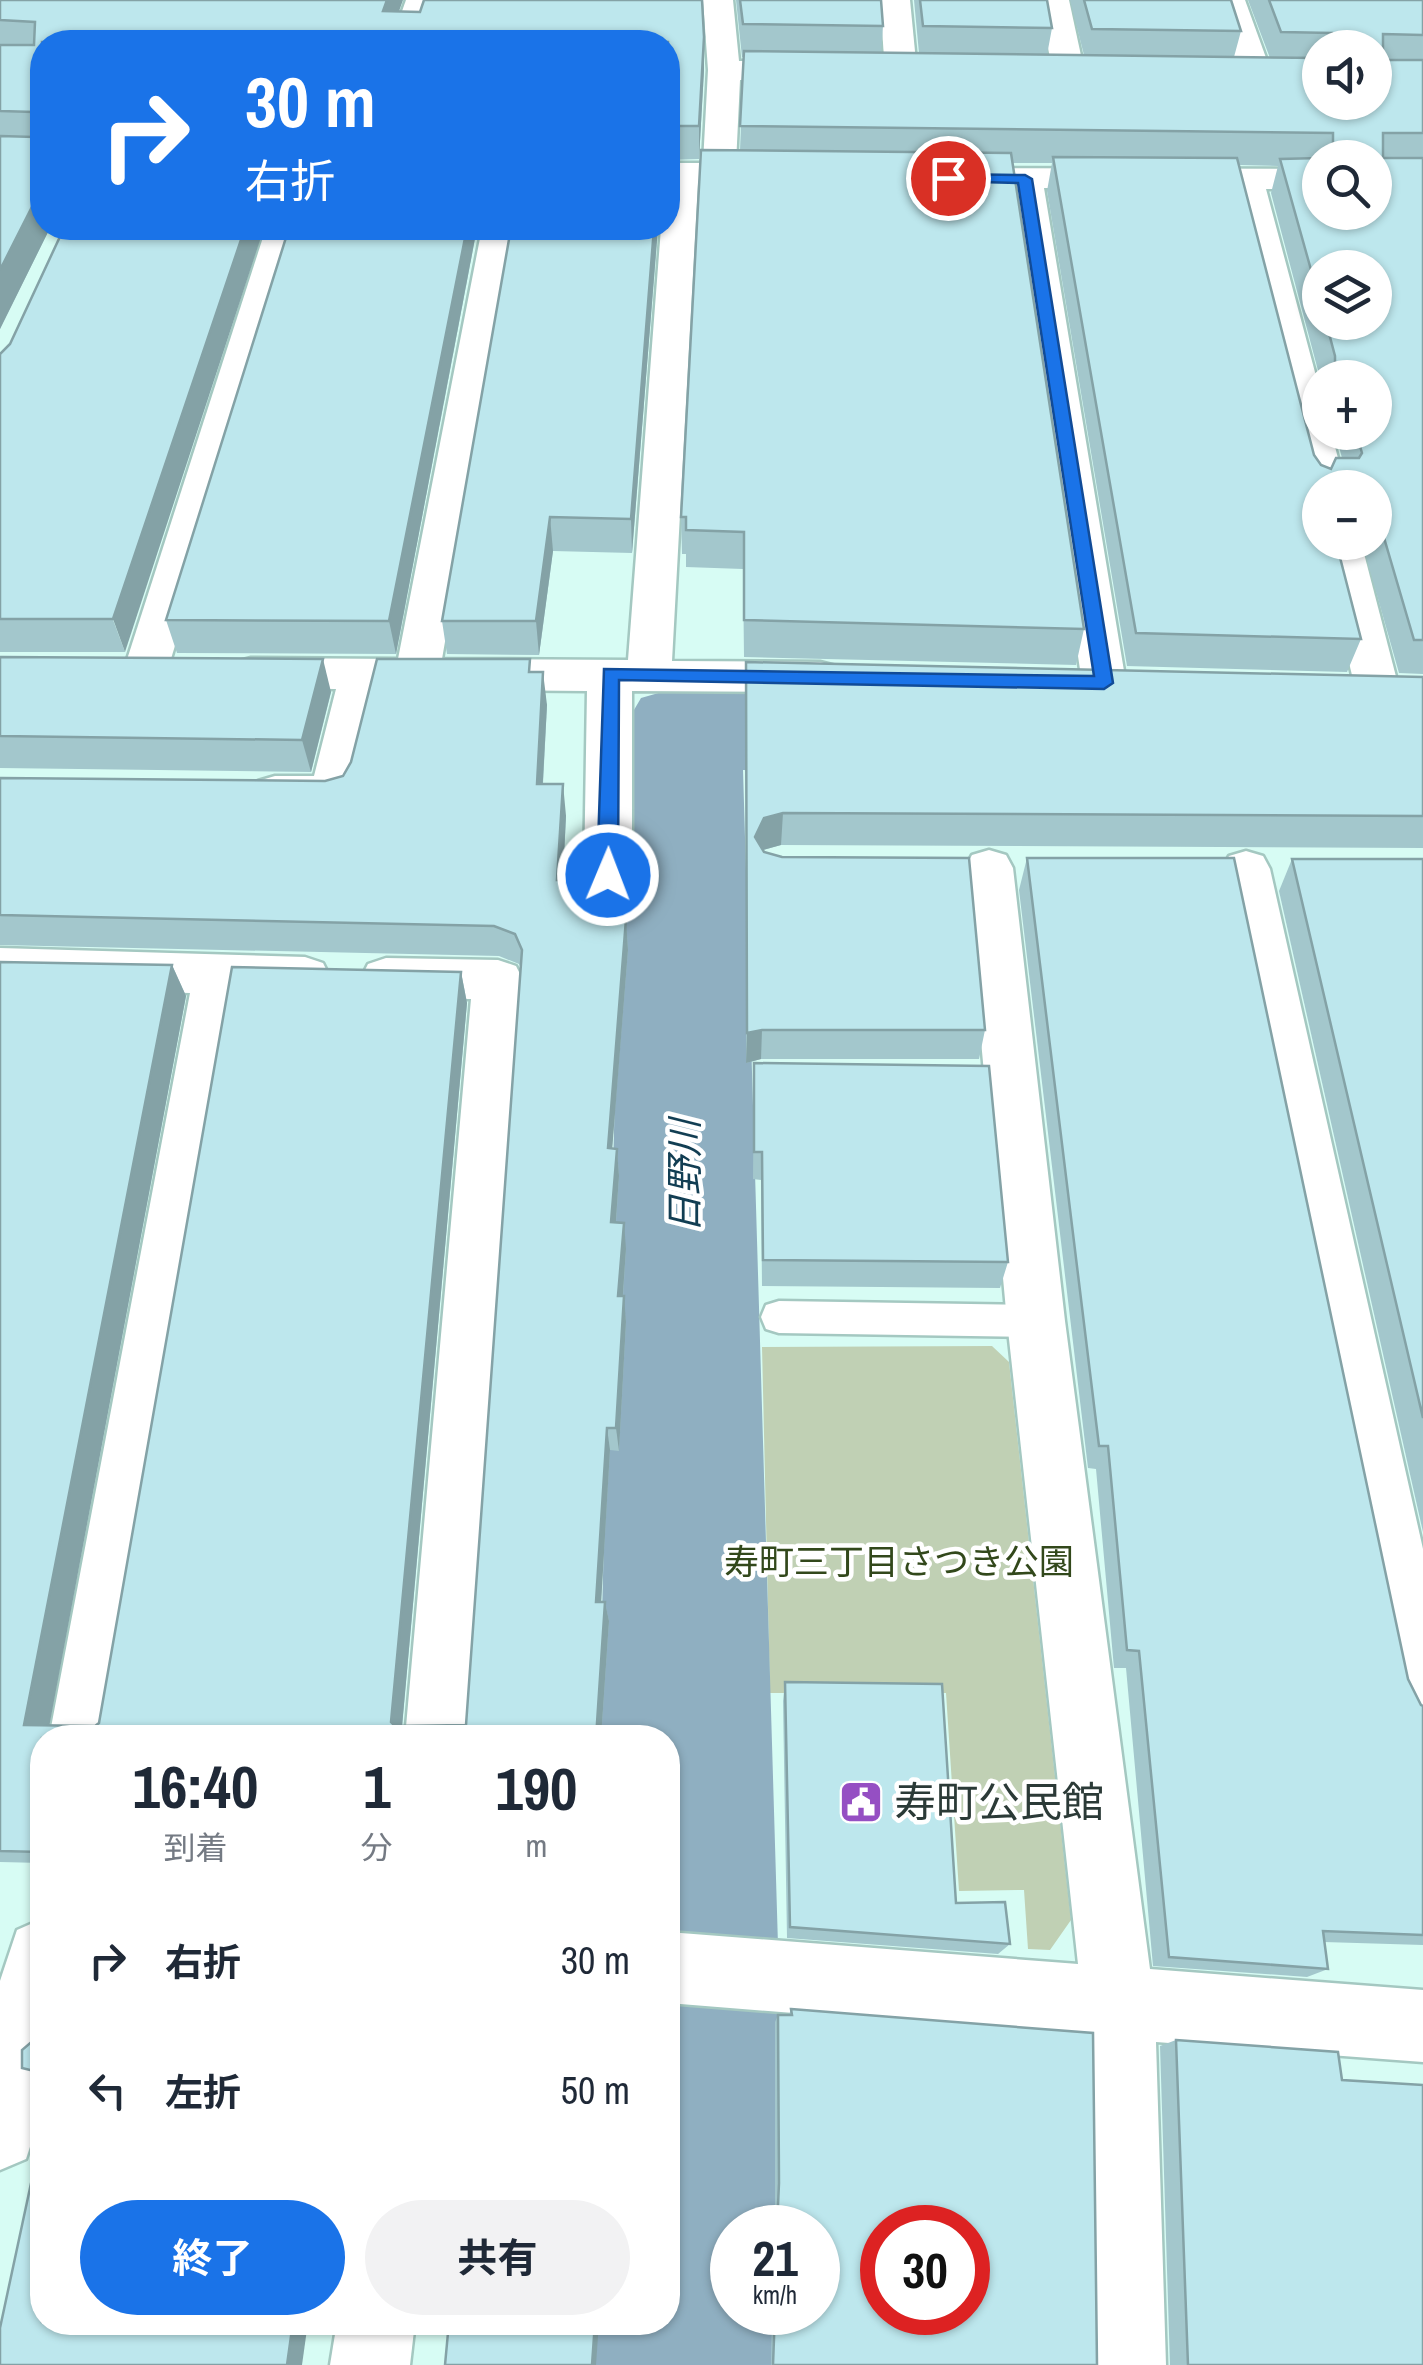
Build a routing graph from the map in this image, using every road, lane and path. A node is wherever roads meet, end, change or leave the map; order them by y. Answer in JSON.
{"nodes":[{"id":1,"x":422,"y":0,"type":"edge"},
{"id":2,"x":718,"y":0,"type":"edge"},
{"id":3,"x":896,"y":0,"type":"edge"},
{"id":4,"x":1054,"y":0,"type":"edge"},
{"id":5,"x":1230,"y":0,"type":"edge"},
{"id":6,"x":411,"y":30,"type":"edge"},
{"id":7,"x":724,"y":70,"type":"junction"},
{"id":8,"x":901,"y":72,"type":"junction"},
{"id":9,"x":938,"y":72,"type":"edge"},
{"id":10,"x":1032,"y":73,"type":"edge"},
{"id":11,"x":1069,"y":74,"type":"junction"},
{"id":12,"x":1106,"y":74,"type":"edge"},
{"id":13,"x":1219,"y":76,"type":"edge"},
{"id":14,"x":690,"y":174,"type":"edge"},
{"id":15,"x":795,"y":176,"type":"edge"},
{"id":16,"x":910,"y":177,"type":"edge"},
{"id":17,"x":1025,"y":179,"type":"junction"},
{"id":18,"x":1246,"y":179,"type":"junction"},
{"id":19,"x":1302,"y":179,"type":"edge"},
{"id":20,"x":281,"y":240,"type":"edge"},
{"id":21,"x":496,"y":240,"type":"edge"},
{"id":22,"x":1321,"y":470,"type":"edge"},
{"id":23,"x":1342,"y":560,"type":"edge"},
{"id":24,"x":418,"y":672,"type":"junction"},
{"id":25,"x":362,"y":673,"type":"junction"},
{"id":26,"x":630,"y":674,"type":"junction"},
{"id":27,"x":867,"y":678,"type":"edge"},
{"id":28,"x":1104,"y":683,"type":"edge"},
{"id":29,"x":1423,"y":693,"type":"edge"},
{"id":30,"x":236,"y":792,"type":"edge"},
{"id":31,"x":990,"y":868,"type":"dead end"},
{"id":32,"x":1246,"y":869,"type":"dead end"},
{"id":33,"x":608,"y":875,"type":"dead end"},
{"id":34,"x":0,"y":968,"type":"edge"},
{"id":35,"x":219,"y":975,"type":"junction"},
{"id":36,"x":779,"y":1317,"type":"dead end"},
{"id":37,"x":1036,"y":1321,"type":"junction"},
{"id":38,"x":1423,"y":1694,"type":"edge"},
{"id":39,"x":84,"y":1725,"type":"edge"},
{"id":40,"x":439,"y":1725,"type":"edge"},
{"id":41,"x":0,"y":1960,"type":"edge"},
{"id":42,"x":30,"y":1960,"type":"edge"},
{"id":43,"x":680,"y":1969,"type":"edge"},
{"id":44,"x":1119,"y":2005,"type":"junction"},
{"id":45,"x":30,"y":2009,"type":"edge"},
{"id":46,"x":1423,"y":2026,"type":"edge"},
{"id":47,"x":0,"y":2133,"type":"edge"},
{"id":48,"x":374,"y":2335,"type":"edge"},
{"id":49,"x":370,"y":2365,"type":"edge"},
{"id":50,"x":1126,"y":2365,"type":"edge"}],
"edges":[{"from":1,"to":6,"type":"street"},
{"from":2,"to":7,"type":"street"},
{"from":3,"to":8,"type":"street"},
{"from":4,"to":11,"type":"street"},
{"from":5,"to":13,"type":"street"},
{"from":7,"to":8,"type":"street"},
{"from":7,"to":14,"type":"street"},
{"from":8,"to":9,"type":"street"},
{"from":10,"to":11,"type":"street"},
{"from":11,"to":12,"type":"street"},
{"from":14,"to":15,"type":"street"},
{"from":14,"to":26,"type":"street"},
{"from":16,"to":17,"type":"street"},
{"from":17,"to":18,"type":"street"},
{"from":17,"to":28,"type":"street"},
{"from":18,"to":19,"type":"street"},
{"from":18,"to":22,"type":"street"},
{"from":20,"to":25,"type":"street"},
{"from":21,"to":24,"type":"street"},
{"from":23,"to":29,"type":"street"},
{"from":24,"to":25,"type":"street"},
{"from":24,"to":26,"type":"street"},
{"from":25,"to":30,"type":"street"},
{"from":26,"to":27,"type":"street"},
{"from":26,"to":33,"type":"street"},
{"from":31,"to":37,"type":"street"},
{"from":32,"to":38,"type":"street"},
{"from":34,"to":35,"type":"street"},
{"from":35,"to":39,"type":"street"},
{"from":35,"to":40,"type":"street"},
{"from":36,"to":37,"type":"lane"},
{"from":37,"to":44,"type":"street"},
{"from":41,"to":42,"type":"street"},
{"from":43,"to":44,"type":"street"},
{"from":44,"to":46,"type":"street"},
{"from":44,"to":50,"type":"street"},
{"from":45,"to":47,"type":"street"},
{"from":48,"to":49,"type":"street"}]}
